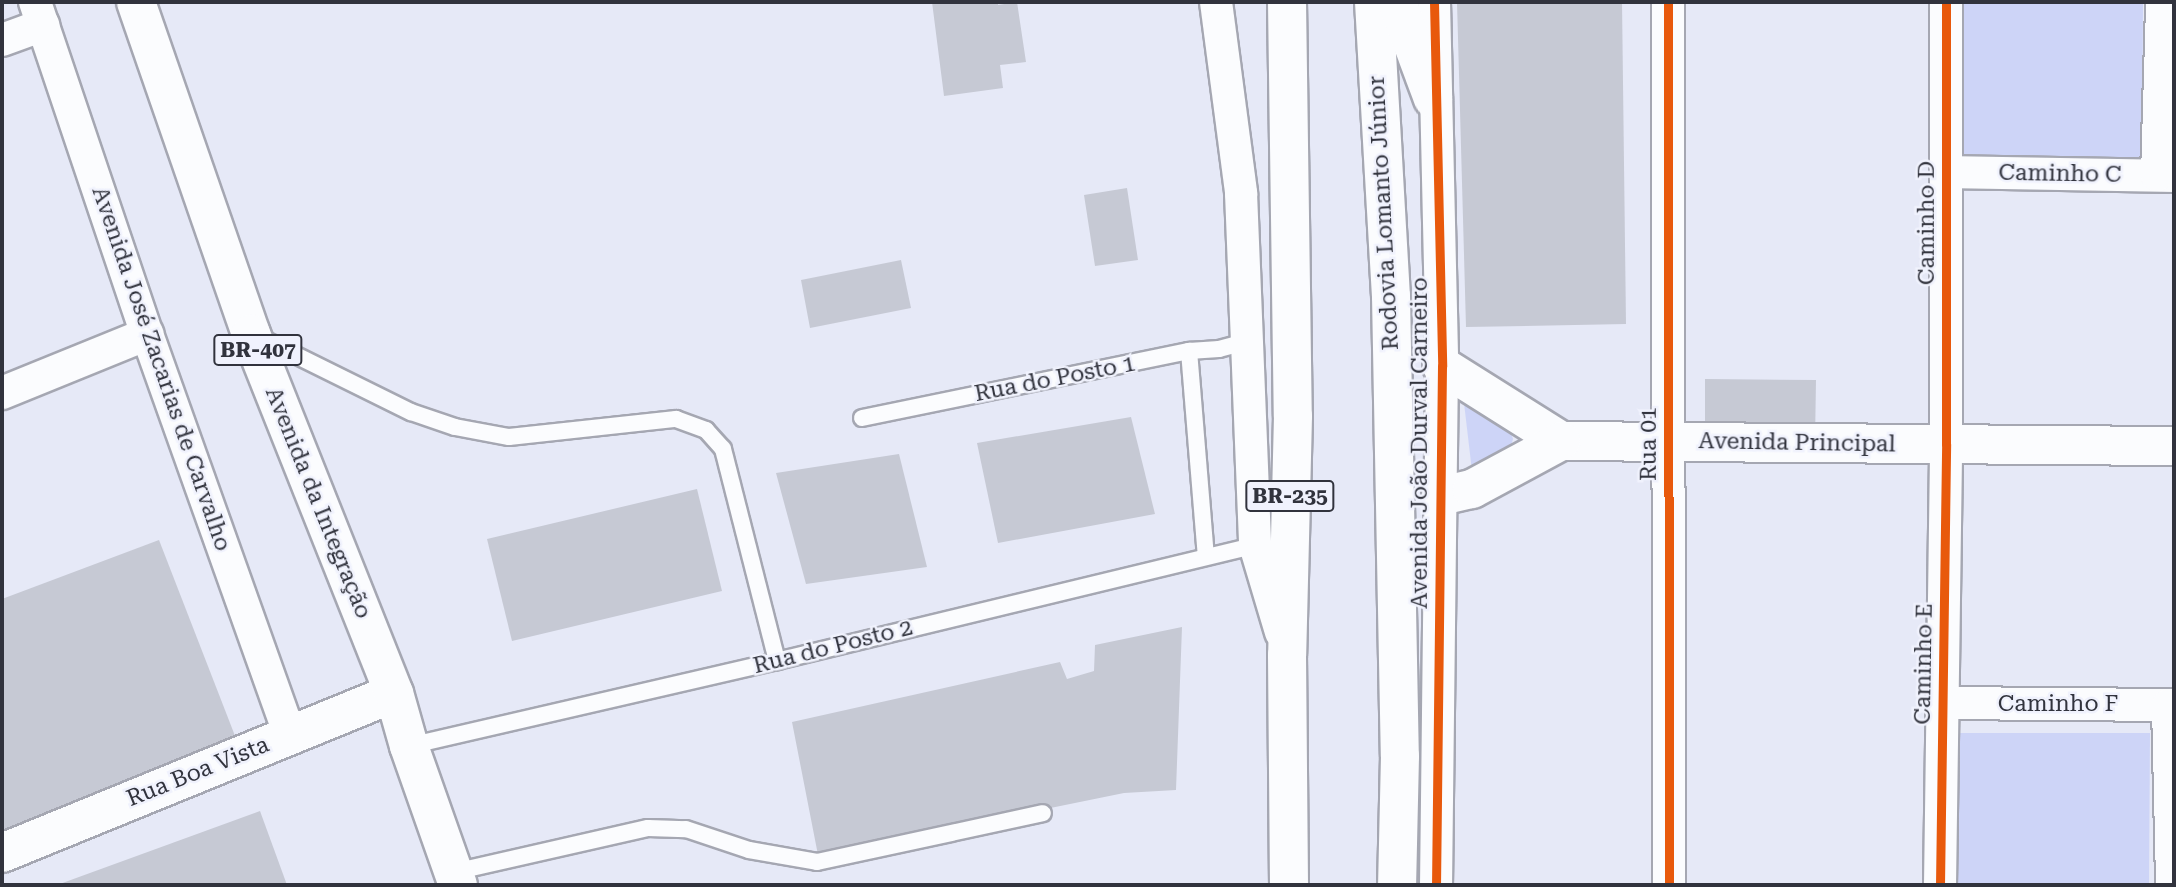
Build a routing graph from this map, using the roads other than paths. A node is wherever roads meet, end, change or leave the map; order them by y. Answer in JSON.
{"nodes":[{"id":1,"x":136,"y":2,"type":"edge"},
{"id":2,"x":1216,"y":2,"type":"edge"},
{"id":3,"x":1287,"y":2,"type":"edge"},
{"id":4,"x":1374,"y":2,"type":"edge"},
{"id":5,"x":1397,"y":2,"type":"edge"},
{"id":6,"x":1433,"y":2,"type":"edge"},
{"id":7,"x":1668,"y":2,"type":"edge"},
{"id":8,"x":1947,"y":2,"type":"edge"},
{"id":9,"x":2162,"y":2,"type":"edge"},
{"id":10,"x":39,"y":13,"type":"edge"},
{"id":11,"x":2,"y":40,"type":"edge"},
{"id":12,"x":1433,"y":99,"type":"junction"},
{"id":13,"x":1946,"y":172,"type":"junction"},
{"id":14,"x":2166,"y":175,"type":"edge"},
{"id":15,"x":147,"y":334,"type":"junction"},
{"id":16,"x":251,"y":334,"type":"junction"},
{"id":17,"x":1248,"y":341,"type":"junction"},
{"id":18,"x":1189,"y":351,"type":"junction"},
{"id":19,"x":1442,"y":366,"type":"junction"},
{"id":20,"x":2,"y":393,"type":"edge"},
{"id":21,"x":862,"y":418,"type":"dead end"},
{"id":22,"x":1561,"y":441,"type":"junction"},
{"id":23,"x":1669,"y":441,"type":"junction"},
{"id":24,"x":1946,"y":444,"type":"junction"},
{"id":25,"x":2174,"y":446,"type":"edge"},
{"id":26,"x":1441,"y":496,"type":"junction"},
{"id":27,"x":1255,"y":544,"type":"junction"},
{"id":28,"x":1206,"y":556,"type":"junction"},
{"id":29,"x":1287,"y":655,"type":"junction"},
{"id":30,"x":777,"y":661,"type":"junction"},
{"id":31,"x":394,"y":693,"type":"junction"},
{"id":32,"x":1943,"y":703,"type":"junction"},
{"id":33,"x":2171,"y":705,"type":"edge"},
{"id":34,"x":290,"y":735,"type":"junction"},
{"id":35,"x":409,"y":746,"type":"junction"},
{"id":36,"x":1043,"y":813,"type":"dead end"},
{"id":37,"x":2,"y":853,"type":"edge"},
{"id":38,"x":456,"y":879,"type":"edge"},
{"id":39,"x":1289,"y":885,"type":"edge"},
{"id":40,"x":1397,"y":885,"type":"edge"},
{"id":41,"x":1436,"y":885,"type":"edge"},
{"id":42,"x":1669,"y":885,"type":"edge"},
{"id":43,"x":1940,"y":885,"type":"edge"},
{"id":44,"x":2172,"y":885,"type":"edge"}],
"edges":[{"from":1,"to":16,"type":"main road","name":"Avenida da Integração","number":"BR-407"},
{"from":2,"to":17,"type":"street"},
{"from":3,"to":29,"type":"main road","number":"BR-235"},
{"from":4,"to":40,"type":"main road","name":"Rodovia Lomanto Júnior"},
{"from":5,"to":12,"type":"main road"},
{"from":6,"to":12,"type":"street","name":"Avenida João Durval Carneiro"},
{"from":7,"to":23,"type":"street","name":"Rua 01"},
{"from":8,"to":13,"type":"street","name":"Caminho D"},
{"from":9,"to":14,"type":"street"},
{"from":10,"to":11,"type":"street"},
{"from":10,"to":15,"type":"street","name":"Avenida José Zacarias de Carvalho"},
{"from":12,"to":19,"type":"street","name":"Avenida João Durval Carneiro"},
{"from":13,"to":14,"type":"street","name":"Caminho C"},
{"from":13,"to":24,"type":"street","name":"Caminho D"},
{"from":15,"to":20,"type":"street"},
{"from":15,"to":34,"type":"street","name":"Avenida José Zacarias de Carvalho"},
{"from":16,"to":30,"type":"lane"},
{"from":16,"to":31,"type":"main road","name":"Avenida da Integração","number":"BR-407"},
{"from":17,"to":18,"type":"lane","name":"Rua do Posto 1"},
{"from":17,"to":27,"type":"street"},
{"from":18,"to":21,"type":"lane","name":"Rua do Posto 1"},
{"from":18,"to":28,"type":"lane"},
{"from":19,"to":22,"type":"main road"},
{"from":19,"to":26,"type":"street","name":"Avenida João Durval Carneiro"},
{"from":22,"to":23,"type":"main road","name":"Avenida Principal"},
{"from":22,"to":26,"type":"main road"},
{"from":23,"to":24,"type":"main road","name":"Avenida Principal"},
{"from":23,"to":42,"type":"street","name":"Rua 01"},
{"from":24,"to":25,"type":"main road","name":"Avenida Principal"},
{"from":24,"to":32,"type":"street","name":"Caminho E"},
{"from":26,"to":41,"type":"street","name":"Avenida João Durval Carneiro"},
{"from":27,"to":28,"type":"lane","name":"Rua do Posto 2"},
{"from":27,"to":29,"type":"street"},
{"from":28,"to":30,"type":"lane","name":"Rua do Posto 2"},
{"from":29,"to":39,"type":"main road","number":"BR-235"},
{"from":30,"to":35,"type":"lane","name":"Rua do Posto 2"},
{"from":31,"to":34,"type":"main road","name":"Rua Boa Vista"},
{"from":31,"to":35,"type":"main road","name":"Avenida da Integração","number":"BR-407"},
{"from":32,"to":33,"type":"street","name":"Caminho F"},
{"from":32,"to":43,"type":"street","name":"Caminho E"},
{"from":33,"to":44,"type":"street"},
{"from":34,"to":37,"type":"main road","name":"Rua Boa Vista"},
{"from":35,"to":38,"type":"main road","name":"Avenida da Integração","number":"BR-407"},
{"from":36,"to":38,"type":"lane"}]}
